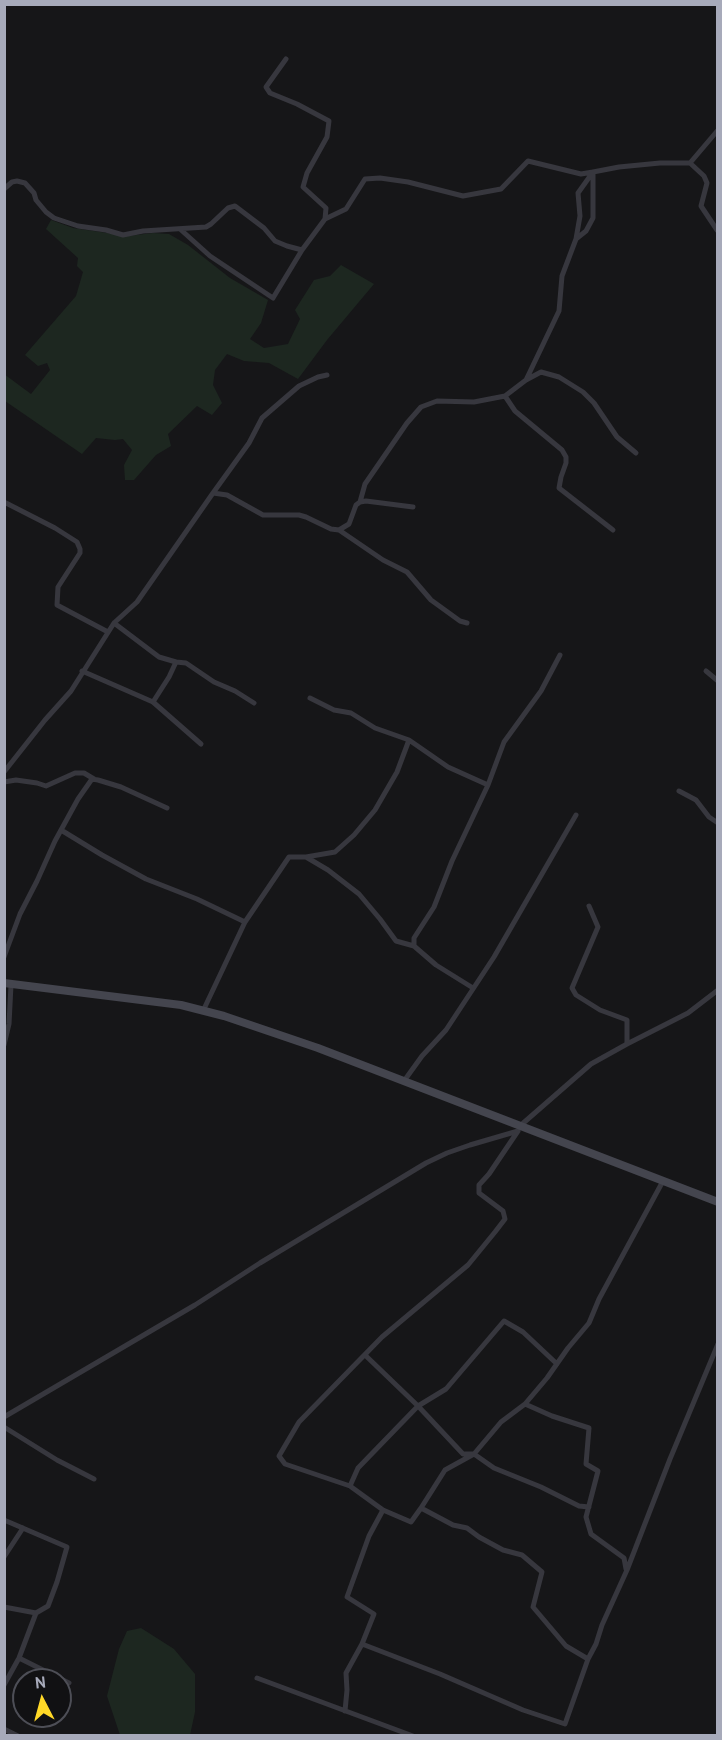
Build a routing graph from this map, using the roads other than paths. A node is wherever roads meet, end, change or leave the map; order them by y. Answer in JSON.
{"nodes":[{"id":1,"x":286,"y":59,"type":"dead end"},
{"id":2,"x":717,"y":130,"type":"edge"},
{"id":3,"x":690,"y":163,"type":"junction"},
{"id":4,"x":593,"y":172,"type":"junction"},
{"id":5,"x":4,"y":189,"type":"edge"},
{"id":6,"x":326,"y":219,"type":"junction"},
{"id":7,"x":180,"y":229,"type":"junction"},
{"id":8,"x":717,"y":230,"type":"edge"},
{"id":9,"x":576,"y":239,"type":"junction"},
{"id":10,"x":302,"y":250,"type":"junction"},
{"id":11,"x":327,"y":375,"type":"dead end"},
{"id":12,"x":526,"y":380,"type":"junction"},
{"id":13,"x":505,"y":396,"type":"junction"},
{"id":14,"x":636,"y":453,"type":"dead end"},
{"id":15,"x":213,"y":493,"type":"junction"},
{"id":16,"x":4,"y":502,"type":"edge"},
{"id":17,"x":360,"y":502,"type":"junction"},
{"id":18,"x":413,"y":507,"type":"dead end"},
{"id":19,"x":339,"y":530,"type":"junction"},
{"id":20,"x":613,"y":530,"type":"dead end"},
{"id":21,"x":114,"y":623,"type":"junction"},
{"id":22,"x":466,"y":623,"type":"dead end"},
{"id":23,"x":108,"y":632,"type":"junction"},
{"id":24,"x":560,"y":655,"type":"dead end"},
{"id":25,"x":176,"y":662,"type":"junction"},
{"id":26,"x":82,"y":671,"type":"junction"},
{"id":27,"x":706,"y":671,"type":"dead end"},
{"id":28,"x":717,"y":681,"type":"edge"},
{"id":29,"x":310,"y":698,"type":"dead end"},
{"id":30,"x":153,"y":702,"type":"junction"},
{"id":31,"x":254,"y":703,"type":"dead end"},
{"id":32,"x":409,"y":740,"type":"junction"},
{"id":33,"x":201,"y":744,"type":"dead end"},
{"id":34,"x":4,"y":772,"type":"edge"},
{"id":35,"x":94,"y":779,"type":"junction"},
{"id":36,"x":4,"y":782,"type":"edge"},
{"id":37,"x":488,"y":785,"type":"junction"},
{"id":38,"x":678,"y":791,"type":"dead end"},
{"id":39,"x":167,"y":808,"type":"dead end"},
{"id":40,"x":576,"y":815,"type":"dead end"},
{"id":41,"x":717,"y":823,"type":"edge"},
{"id":42,"x":61,"y":830,"type":"junction"},
{"id":43,"x":306,"y":857,"type":"junction"},
{"id":44,"x":589,"y":906,"type":"dead end"},
{"id":45,"x":245,"y":922,"type":"junction"},
{"id":46,"x":414,"y":946,"type":"junction"},
{"id":47,"x":4,"y":957,"type":"edge"},
{"id":48,"x":8,"y":984,"type":"edge"},
{"id":49,"x":473,"y":988,"type":"junction"},
{"id":50,"x":717,"y":990,"type":"edge"},
{"id":51,"x":203,"y":1011,"type":"junction"},
{"id":52,"x":627,"y":1044,"type":"junction"},
{"id":53,"x":4,"y":1045,"type":"edge"},
{"id":54,"x":404,"y":1081,"type":"junction"},
{"id":55,"x":522,"y":1128,"type":"junction"},
{"id":56,"x":663,"y":1181,"type":"junction"},
{"id":57,"x":717,"y":1202,"type":"edge"},
{"id":58,"x":717,"y":1344,"type":"edge"},
{"id":59,"x":365,"y":1355,"type":"junction"},
{"id":60,"x":557,"y":1364,"type":"junction"},
{"id":61,"x":525,"y":1404,"type":"junction"},
{"id":62,"x":418,"y":1406,"type":"junction"},
{"id":63,"x":4,"y":1417,"type":"edge"},
{"id":64,"x":4,"y":1427,"type":"edge"},
{"id":65,"x":474,"y":1454,"type":"junction"},
{"id":66,"x":94,"y":1479,"type":"dead end"},
{"id":67,"x":350,"y":1486,"type":"junction"},
{"id":68,"x":589,"y":1507,"type":"junction"},
{"id":69,"x":422,"y":1508,"type":"junction"},
{"id":70,"x":383,"y":1510,"type":"junction"},
{"id":71,"x":4,"y":1520,"type":"edge"},
{"id":72,"x":23,"y":1528,"type":"junction"},
{"id":73,"x":4,"y":1557,"type":"edge"},
{"id":74,"x":627,"y":1570,"type":"junction"},
{"id":75,"x":4,"y":1607,"type":"edge"},
{"id":76,"x":36,"y":1613,"type":"junction"},
{"id":77,"x":363,"y":1644,"type":"junction"},
{"id":78,"x":19,"y":1658,"type":"junction"},
{"id":79,"x":588,"y":1659,"type":"junction"},
{"id":80,"x":39,"y":1668,"type":"edge"},
{"id":81,"x":257,"y":1678,"type":"dead end"},
{"id":82,"x":4,"y":1685,"type":"edge"},
{"id":83,"x":345,"y":1711,"type":"junction"},
{"id":84,"x":4,"y":1730,"type":"edge"},
{"id":85,"x":18,"y":1736,"type":"edge"},
{"id":86,"x":412,"y":1736,"type":"edge"}],
"edges":[{"from":1,"to":6,"type":"street"},
{"from":2,"to":3,"type":"street"},
{"from":3,"to":4,"type":"street"},
{"from":3,"to":8,"type":"street"},
{"from":4,"to":6,"type":"street"},
{"from":4,"to":9,"type":"street"},
{"from":4,"to":9,"type":"street"},
{"from":5,"to":7,"type":"street"},
{"from":6,"to":10,"type":"street"},
{"from":7,"to":10,"type":"street"},
{"from":7,"to":10,"type":"street"},
{"from":9,"to":12,"type":"street"},
{"from":11,"to":15,"type":"street"},
{"from":12,"to":13,"type":"street"},
{"from":12,"to":14,"type":"street"},
{"from":13,"to":17,"type":"street"},
{"from":13,"to":20,"type":"street"},
{"from":15,"to":19,"type":"street"},
{"from":15,"to":21,"type":"street"},
{"from":16,"to":23,"type":"street"},
{"from":17,"to":18,"type":"street"},
{"from":17,"to":19,"type":"street"},
{"from":19,"to":22,"type":"street"},
{"from":21,"to":23,"type":"street"},
{"from":21,"to":25,"type":"street"},
{"from":23,"to":26,"type":"street"},
{"from":24,"to":37,"type":"street"},
{"from":25,"to":30,"type":"street"},
{"from":25,"to":31,"type":"street"},
{"from":26,"to":30,"type":"street"},
{"from":26,"to":34,"type":"street"},
{"from":27,"to":28,"type":"street"},
{"from":29,"to":32,"type":"street"},
{"from":30,"to":33,"type":"street"},
{"from":32,"to":37,"type":"street"},
{"from":32,"to":43,"type":"street"},
{"from":35,"to":36,"type":"street"},
{"from":35,"to":39,"type":"street"},
{"from":35,"to":42,"type":"street"},
{"from":37,"to":46,"type":"street"},
{"from":38,"to":41,"type":"street"},
{"from":40,"to":49,"type":"street"},
{"from":42,"to":45,"type":"street"},
{"from":42,"to":47,"type":"street"},
{"from":43,"to":45,"type":"street"},
{"from":43,"to":46,"type":"street"},
{"from":44,"to":52,"type":"street"},
{"from":45,"to":51,"type":"street"},
{"from":46,"to":49,"type":"street"},
{"from":48,"to":51,"type":"main road"},
{"from":48,"to":53,"type":"street"},
{"from":49,"to":54,"type":"street"},
{"from":50,"to":52,"type":"street"},
{"from":51,"to":54,"type":"main road"},
{"from":52,"to":55,"type":"street"},
{"from":54,"to":55,"type":"main road"},
{"from":55,"to":56,"type":"main road"},
{"from":55,"to":59,"type":"street"},
{"from":55,"to":63,"type":"street"},
{"from":56,"to":57,"type":"main road"},
{"from":56,"to":60,"type":"street"},
{"from":58,"to":74,"type":"street"},
{"from":59,"to":62,"type":"street"},
{"from":59,"to":67,"type":"street"},
{"from":60,"to":61,"type":"street"},
{"from":60,"to":62,"type":"street"},
{"from":61,"to":65,"type":"street"},
{"from":61,"to":68,"type":"street"},
{"from":62,"to":65,"type":"street"},
{"from":62,"to":67,"type":"street"},
{"from":64,"to":66,"type":"street"},
{"from":65,"to":68,"type":"street"},
{"from":65,"to":69,"type":"street"},
{"from":67,"to":70,"type":"street"},
{"from":68,"to":74,"type":"street"},
{"from":69,"to":70,"type":"street"},
{"from":69,"to":79,"type":"street"},
{"from":70,"to":77,"type":"street"},
{"from":71,"to":72,"type":"street"},
{"from":72,"to":73,"type":"street"},
{"from":72,"to":76,"type":"street"},
{"from":74,"to":79,"type":"street"},
{"from":75,"to":76,"type":"street"},
{"from":76,"to":78,"type":"street"},
{"from":77,"to":79,"type":"street"},
{"from":77,"to":83,"type":"street"},
{"from":78,"to":80,"type":"street"},
{"from":78,"to":82,"type":"street"},
{"from":81,"to":83,"type":"street"},
{"from":83,"to":86,"type":"street"},
{"from":84,"to":85,"type":"street"}]}
